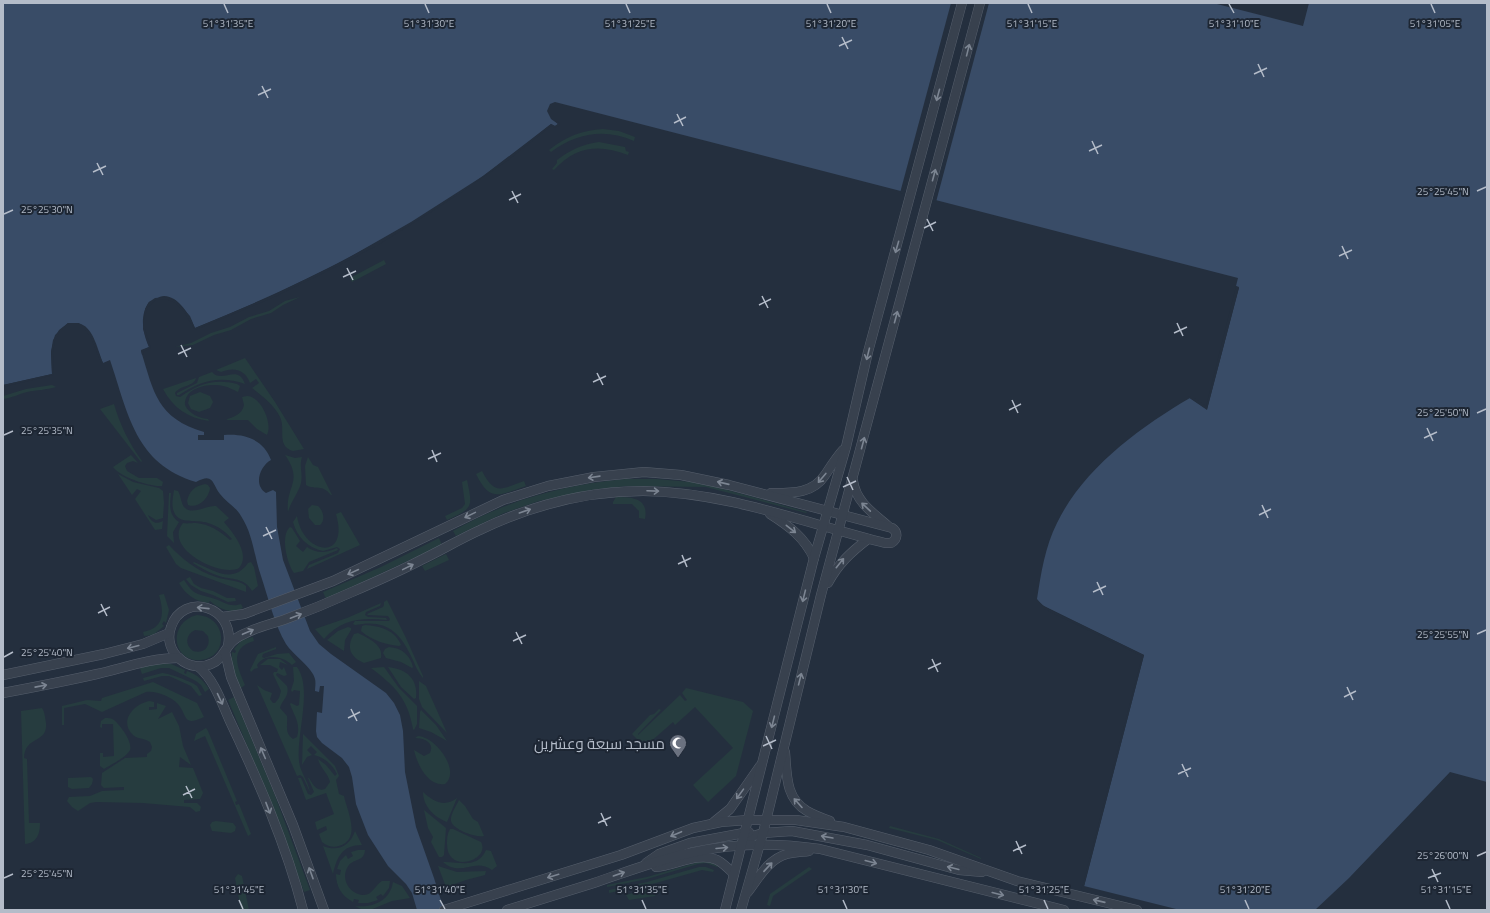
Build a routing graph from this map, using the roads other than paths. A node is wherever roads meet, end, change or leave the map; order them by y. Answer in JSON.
{"nodes":[{"id":1,"x":962,"y":3,"type":"edge"},
{"id":2,"x":980,"y":3,"type":"edge"},
{"id":3,"x":846,"y":447,"type":"junction"},
{"id":4,"x":852,"y":481,"type":"junction"},
{"id":5,"x":761,"y":494,"type":"junction"},
{"id":6,"x":760,"y":509,"type":"junction"},
{"id":7,"x":828,"y":511,"type":"junction"},
{"id":8,"x":843,"y":515,"type":"junction"},
{"id":9,"x":823,"y":527,"type":"junction"},
{"id":10,"x":889,"y":527,"type":"junction"},
{"id":11,"x":838,"y":531,"type":"junction"},
{"id":12,"x":868,"y":539,"type":"junction"},
{"id":13,"x":814,"y":558,"type":"junction"},
{"id":14,"x":821,"y":595,"type":"junction"},
{"id":15,"x":222,"y":616,"type":"junction"},
{"id":16,"x":169,"y":633,"type":"junction"},
{"id":17,"x":227,"y":649,"type":"junction"},
{"id":18,"x":179,"y":658,"type":"junction"},
{"id":19,"x":199,"y":667,"type":"junction"},
{"id":20,"x":3,"y":675,"type":"edge"},
{"id":21,"x":3,"y":693,"type":"edge"},
{"id":22,"x":785,"y":744,"type":"junction"},
{"id":23,"x":763,"y":762,"type":"junction"},
{"id":24,"x":748,"y":820,"type":"junction"},
{"id":25,"x":766,"y":820,"type":"junction"},
{"id":26,"x":713,"y":823,"type":"junction"},
{"id":27,"x":844,"y":827,"type":"junction"},
{"id":28,"x":763,"y":833,"type":"junction"},
{"id":29,"x":744,"y":834,"type":"junction"},
{"id":30,"x":759,"y":845,"type":"junction"},
{"id":31,"x":741,"y":846,"type":"junction"},
{"id":32,"x":820,"y":849,"type":"junction"},
{"id":33,"x":644,"y":866,"type":"junction"},
{"id":34,"x":991,"y":872,"type":"junction"},
{"id":35,"x":734,"y":874,"type":"junction"},
{"id":36,"x":744,"y":897,"type":"junction"},
{"id":37,"x":448,"y":909,"type":"edge"},
{"id":38,"x":303,"y":910,"type":"edge"},
{"id":39,"x":324,"y":910,"type":"edge"},
{"id":40,"x":507,"y":910,"type":"edge"},
{"id":41,"x":725,"y":910,"type":"edge"},
{"id":42,"x":740,"y":910,"type":"edge"},
{"id":43,"x":1064,"y":910,"type":"edge"},
{"id":44,"x":1137,"y":910,"type":"edge"}],
"edges":[{"from":1,"to":3,"type":"street","one_way":true},
{"from":4,"to":2,"type":"street","one_way":true},
{"from":3,"to":5,"type":"street","one_way":true},
{"from":3,"to":7,"type":"street"},
{"from":4,"to":8,"type":"street"},
{"from":10,"to":4,"type":"street","one_way":true},
{"from":5,"to":7,"type":"street"},
{"from":5,"to":15,"type":"street","one_way":true},
{"from":6,"to":9,"type":"street"},
{"from":6,"to":13,"type":"street","one_way":true},
{"from":17,"to":6,"type":"street","one_way":true},
{"from":7,"to":8,"type":"street"},
{"from":7,"to":9,"type":"street"},
{"from":8,"to":10,"type":"street"},
{"from":8,"to":11,"type":"street"},
{"from":9,"to":11,"type":"street"},
{"from":9,"to":13,"type":"street"},
{"from":10,"to":12,"type":"street"},
{"from":11,"to":12,"type":"street"},
{"from":11,"to":14,"type":"street"},
{"from":14,"to":12,"type":"street","one_way":true},
{"from":13,"to":23,"type":"street","one_way":true},
{"from":22,"to":14,"type":"street","one_way":true},
{"from":15,"to":16,"type":"street","one_way":true},
{"from":15,"to":17,"type":"street"},
{"from":16,"to":18,"type":"street"},
{"from":16,"to":20,"type":"street","one_way":true},
{"from":17,"to":19,"type":"street"},
{"from":39,"to":17,"type":"street","one_way":true},
{"from":18,"to":19,"type":"street"},
{"from":21,"to":18,"type":"street","one_way":true},
{"from":19,"to":38,"type":"street","one_way":true},
{"from":22,"to":25,"type":"street"},
{"from":27,"to":22,"type":"street","one_way":true},
{"from":23,"to":24,"type":"street"},
{"from":23,"to":26,"type":"street","one_way":true},
{"from":24,"to":25,"type":"street"},
{"from":24,"to":26,"type":"street"},
{"from":24,"to":29,"type":"street"},
{"from":25,"to":27,"type":"street"},
{"from":25,"to":28,"type":"street"},
{"from":25,"to":29,"type":"street"},
{"from":26,"to":37,"type":"street","one_way":true},
{"from":27,"to":34,"type":"street"},
{"from":28,"to":30,"type":"street"},
{"from":28,"to":31,"type":"street"},
{"from":34,"to":28,"type":"street","one_way":true},
{"from":29,"to":31,"type":"street"},
{"from":29,"to":33,"type":"street"},
{"from":30,"to":31,"type":"street"},
{"from":30,"to":32,"type":"street"},
{"from":30,"to":36,"type":"street"},
{"from":33,"to":31,"type":"street","one_way":true},
{"from":31,"to":35,"type":"street"},
{"from":36,"to":32,"type":"street","one_way":true},
{"from":32,"to":43,"type":"street","one_way":true},
{"from":33,"to":35,"type":"street"},
{"from":40,"to":33,"type":"street","one_way":true},
{"from":44,"to":34,"type":"street","one_way":true},
{"from":35,"to":41,"type":"street"},
{"from":36,"to":42,"type":"street"}]}
